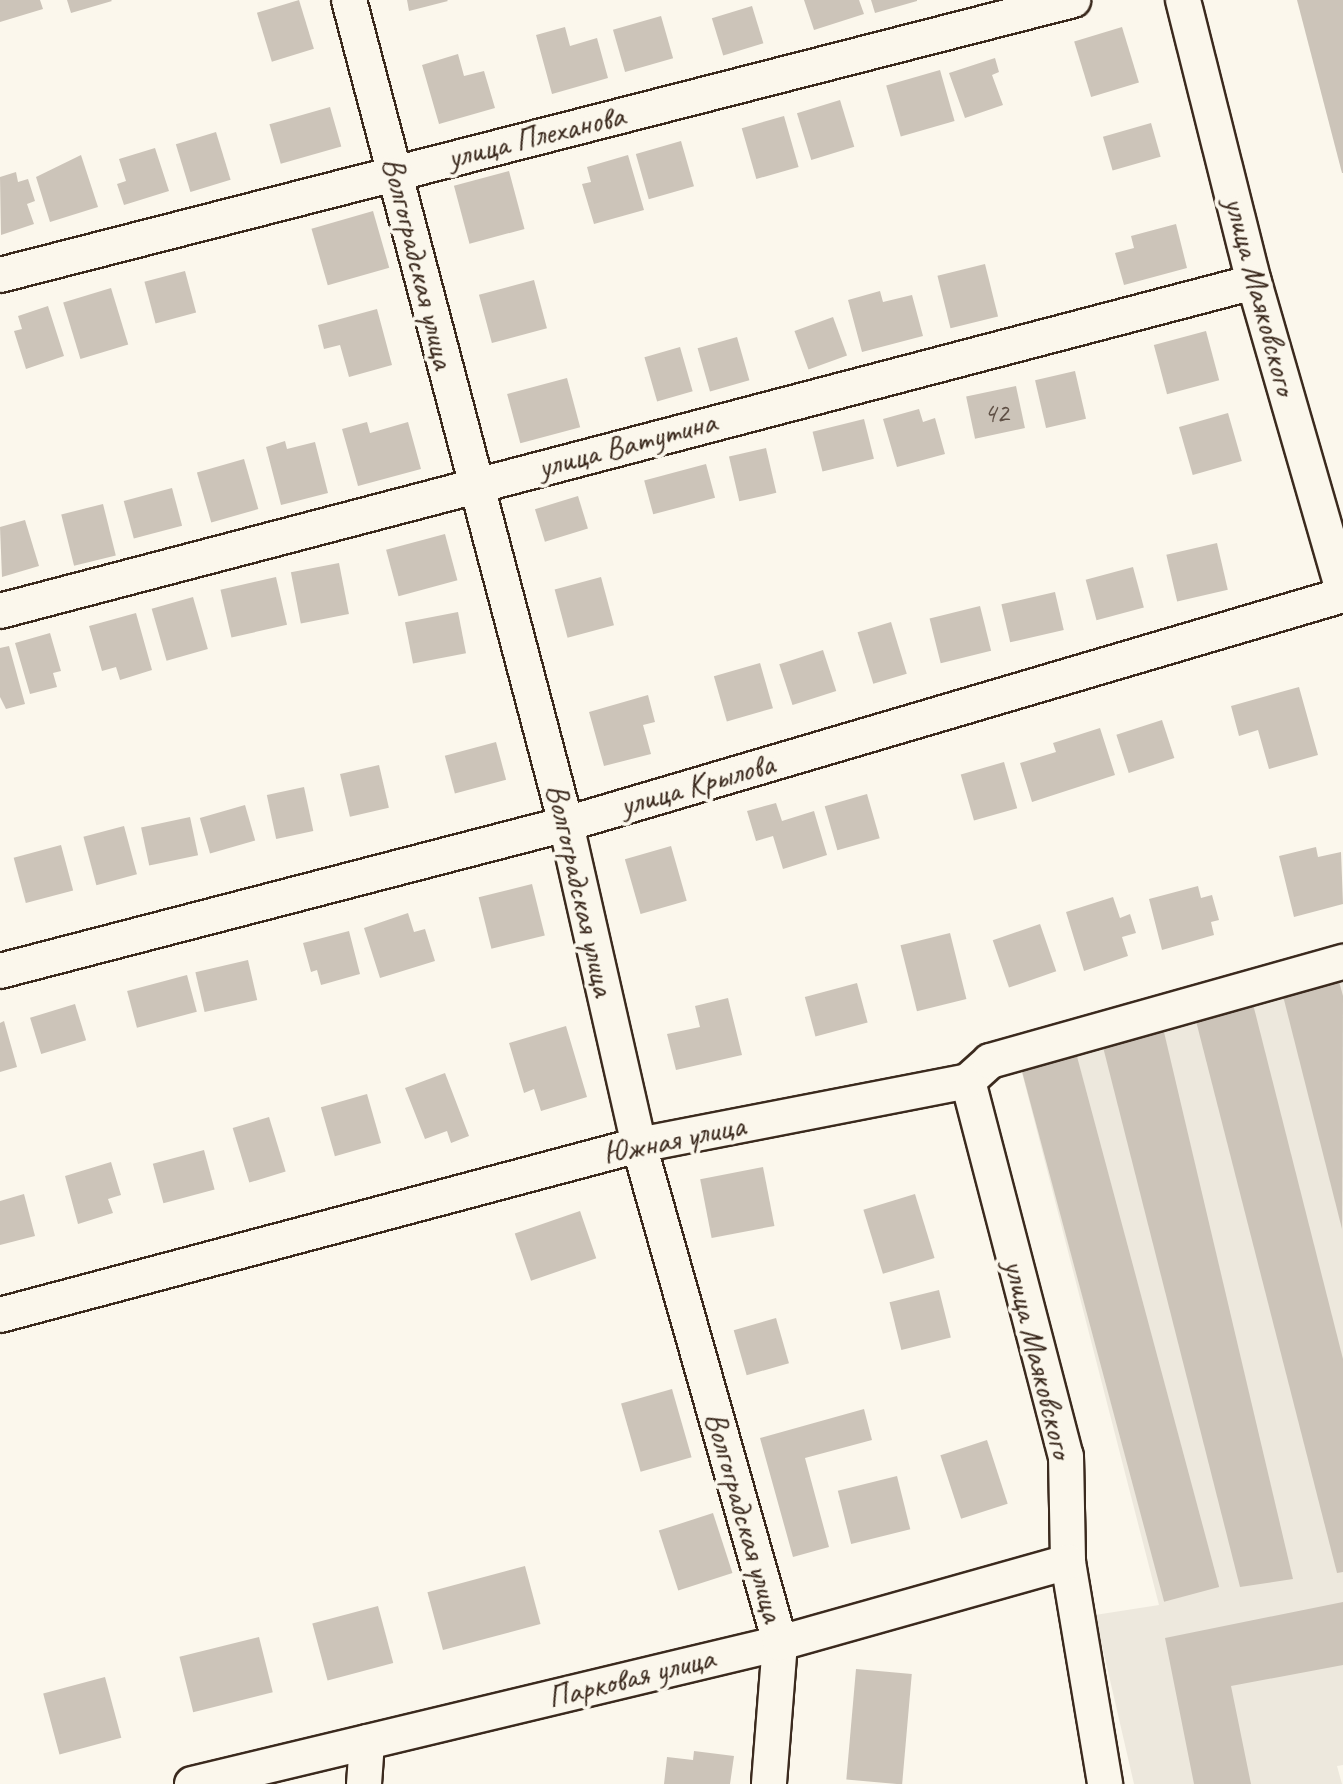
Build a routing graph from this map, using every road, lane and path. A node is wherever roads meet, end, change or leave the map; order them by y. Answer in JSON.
{"nodes":[{"id":1,"x":349,"y":0,"type":"edge"},
{"id":2,"x":1073,"y":0,"type":"edge"},
{"id":3,"x":1183,"y":0,"type":"edge"},
{"id":4,"x":396,"y":173,"type":"junction"},
{"id":5,"x":0,"y":275,"type":"edge"},
{"id":6,"x":1254,"y":282,"type":"junction"},
{"id":7,"x":475,"y":485,"type":"junction"},
{"id":8,"x":1343,"y":593,"type":"edge"},
{"id":9,"x":0,"y":611,"type":"edge"},
{"id":10,"x":566,"y":824,"type":"junction"},
{"id":11,"x":1343,"y":962,"type":"edge"},
{"id":12,"x":0,"y":971,"type":"edge"},
{"id":13,"x":968,"y":1081,"type":"junction"},
{"id":14,"x":639,"y":1145,"type":"junction"},
{"id":15,"x":0,"y":1315,"type":"edge"},
{"id":16,"x":1068,"y":1562,"type":"junction"},
{"id":17,"x":780,"y":1643,"type":"junction"},
{"id":18,"x":367,"y":1742,"type":"junction"},
{"id":19,"x":192,"y":1784,"type":"edge"},
{"id":20,"x":364,"y":1784,"type":"edge"},
{"id":21,"x":769,"y":1784,"type":"edge"},
{"id":22,"x":1105,"y":1784,"type":"edge"}],
"edges":[{"from":1,"to":4,"type":"street","name":"Волгоградская улица"},
{"from":2,"to":4,"type":"street","name":"улица Плеханова"},
{"from":3,"to":6,"type":"street","name":"улица Маяковского"},
{"from":4,"to":5,"type":"street","name":"улица Плеханова"},
{"from":4,"to":7,"type":"street","name":"Волгоградская улица"},
{"from":6,"to":7,"type":"street","name":"улица Ватутина"},
{"from":6,"to":8,"type":"street","name":"улица Маяковского"},
{"from":7,"to":9,"type":"street","name":"улица Ватутина"},
{"from":7,"to":10,"type":"street","name":"Волгоградская улица"},
{"from":8,"to":10,"type":"street","name":"улица Крылова"},
{"from":10,"to":12,"type":"street","name":"улица Крылова"},
{"from":10,"to":14,"type":"street","name":"Волгоградская улица"},
{"from":11,"to":13,"type":"street","name":"Южная улица"},
{"from":13,"to":14,"type":"street","name":"Южная улица"},
{"from":13,"to":16,"type":"street","name":"улица Маяковского"},
{"from":14,"to":15,"type":"street","name":"Южная улица"},
{"from":14,"to":17,"type":"street","name":"Волгоградская улица"},
{"from":16,"to":17,"type":"street","name":"Парковая улица"},
{"from":16,"to":22,"type":"street","name":"улица Маяковского"},
{"from":17,"to":18,"type":"street","name":"Парковая улица"},
{"from":17,"to":21,"type":"street","name":"Волгоградская улица"},
{"from":18,"to":19,"type":"street","name":"Парковая улица"},
{"from":18,"to":20,"type":"street"}]}
